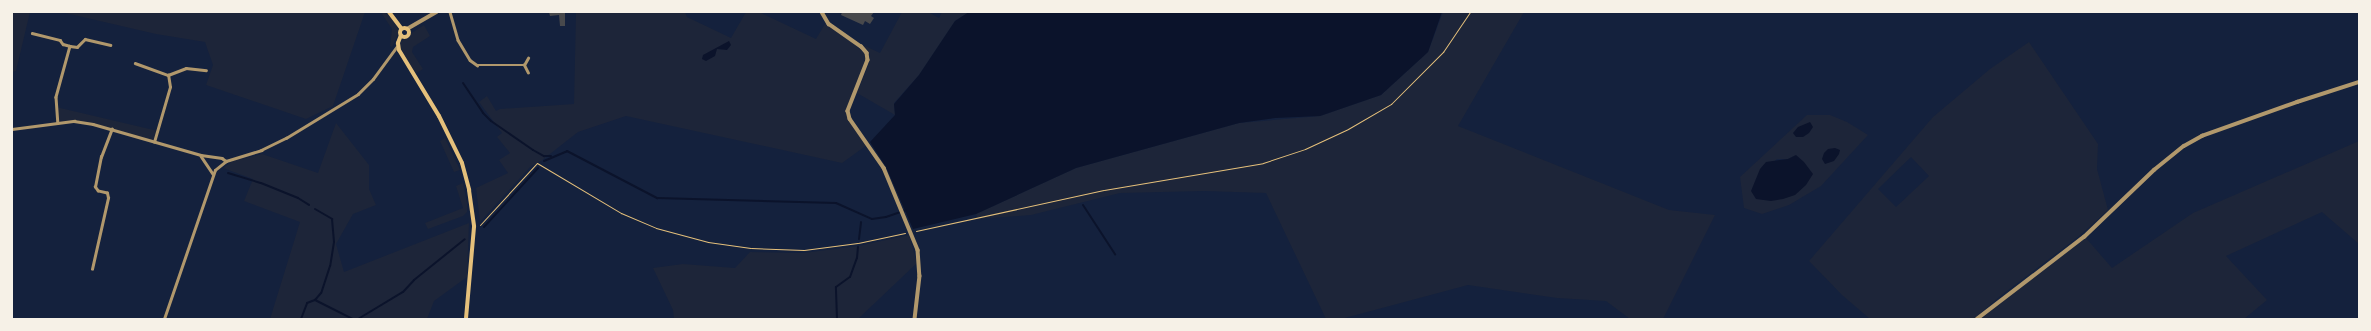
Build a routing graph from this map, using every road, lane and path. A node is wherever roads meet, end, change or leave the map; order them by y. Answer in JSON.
{"nodes":[{"id":1,"x":389,"y":12,"type":"edge"},
{"id":2,"x":437,"y":12,"type":"edge"},
{"id":3,"x":450,"y":12,"type":"edge"},
{"id":4,"x":822,"y":12,"type":"edge"},
{"id":5,"x":1470,"y":12,"type":"edge"},
{"id":6,"x":401,"y":28,"type":"junction"},
{"id":7,"x":407,"y":29,"type":"junction"},
{"id":8,"x":32,"y":33,"type":"dead end"},
{"id":9,"x":401,"y":35,"type":"junction"},
{"id":10,"x":110,"y":45,"type":"dead end"},
{"id":11,"x":398,"y":45,"type":"junction"},
{"id":12,"x":70,"y":46,"type":"junction"},
{"id":13,"x":528,"y":58,"type":"dead end"},
{"id":14,"x":135,"y":63,"type":"dead end"},
{"id":15,"x":524,"y":65,"type":"junction"},
{"id":16,"x":206,"y":70,"type":"dead end"},
{"id":17,"x":528,"y":73,"type":"dead end"},
{"id":18,"x":168,"y":74,"type":"junction"},
{"id":19,"x":2359,"y":82,"type":"edge"},
{"id":20,"x":58,"y":123,"type":"junction"},
{"id":21,"x":12,"y":129,"type":"edge"},
{"id":22,"x":112,"y":129,"type":"junction"},
{"id":23,"x":154,"y":142,"type":"junction"},
{"id":24,"x":201,"y":155,"type":"junction"},
{"id":25,"x":226,"y":161,"type":"junction"},
{"id":26,"x":213,"y":174,"type":"junction"},
{"id":27,"x":474,"y":227,"type":"junction"},
{"id":28,"x":911,"y":230,"type":"junction"},
{"id":29,"x":92,"y":269,"type":"dead end"},
{"id":30,"x":164,"y":319,"type":"edge"},
{"id":31,"x":466,"y":319,"type":"edge"},
{"id":32,"x":915,"y":319,"type":"edge"},
{"id":33,"x":1977,"y":319,"type":"edge"}],
"edges":[{"from":1,"to":6,"type":"main road"},
{"from":2,"to":7,"type":"street"},
{"from":3,"to":15,"type":"street"},
{"from":4,"to":28,"type":"street"},
{"from":5,"to":28,"type":"path"},
{"from":6,"to":7,"type":"main road"},
{"from":6,"to":9,"type":"main road"},
{"from":7,"to":9,"type":"main road"},
{"from":8,"to":12,"type":"street"},
{"from":9,"to":11,"type":"main road"},
{"from":10,"to":12,"type":"street"},
{"from":11,"to":25,"type":"street"},
{"from":11,"to":27,"type":"main road"},
{"from":12,"to":20,"type":"street"},
{"from":13,"to":15,"type":"street"},
{"from":14,"to":18,"type":"street"},
{"from":15,"to":17,"type":"street"},
{"from":16,"to":18,"type":"street"},
{"from":18,"to":23,"type":"street"},
{"from":19,"to":33,"type":"street"},
{"from":20,"to":21,"type":"street"},
{"from":20,"to":22,"type":"street"},
{"from":22,"to":23,"type":"street"},
{"from":22,"to":29,"type":"street"},
{"from":23,"to":24,"type":"street"},
{"from":24,"to":25,"type":"street"},
{"from":24,"to":26,"type":"street"},
{"from":25,"to":26,"type":"street"},
{"from":26,"to":30,"type":"street"},
{"from":27,"to":28,"type":"path"},
{"from":27,"to":31,"type":"main road"},
{"from":28,"to":32,"type":"street"}]}
